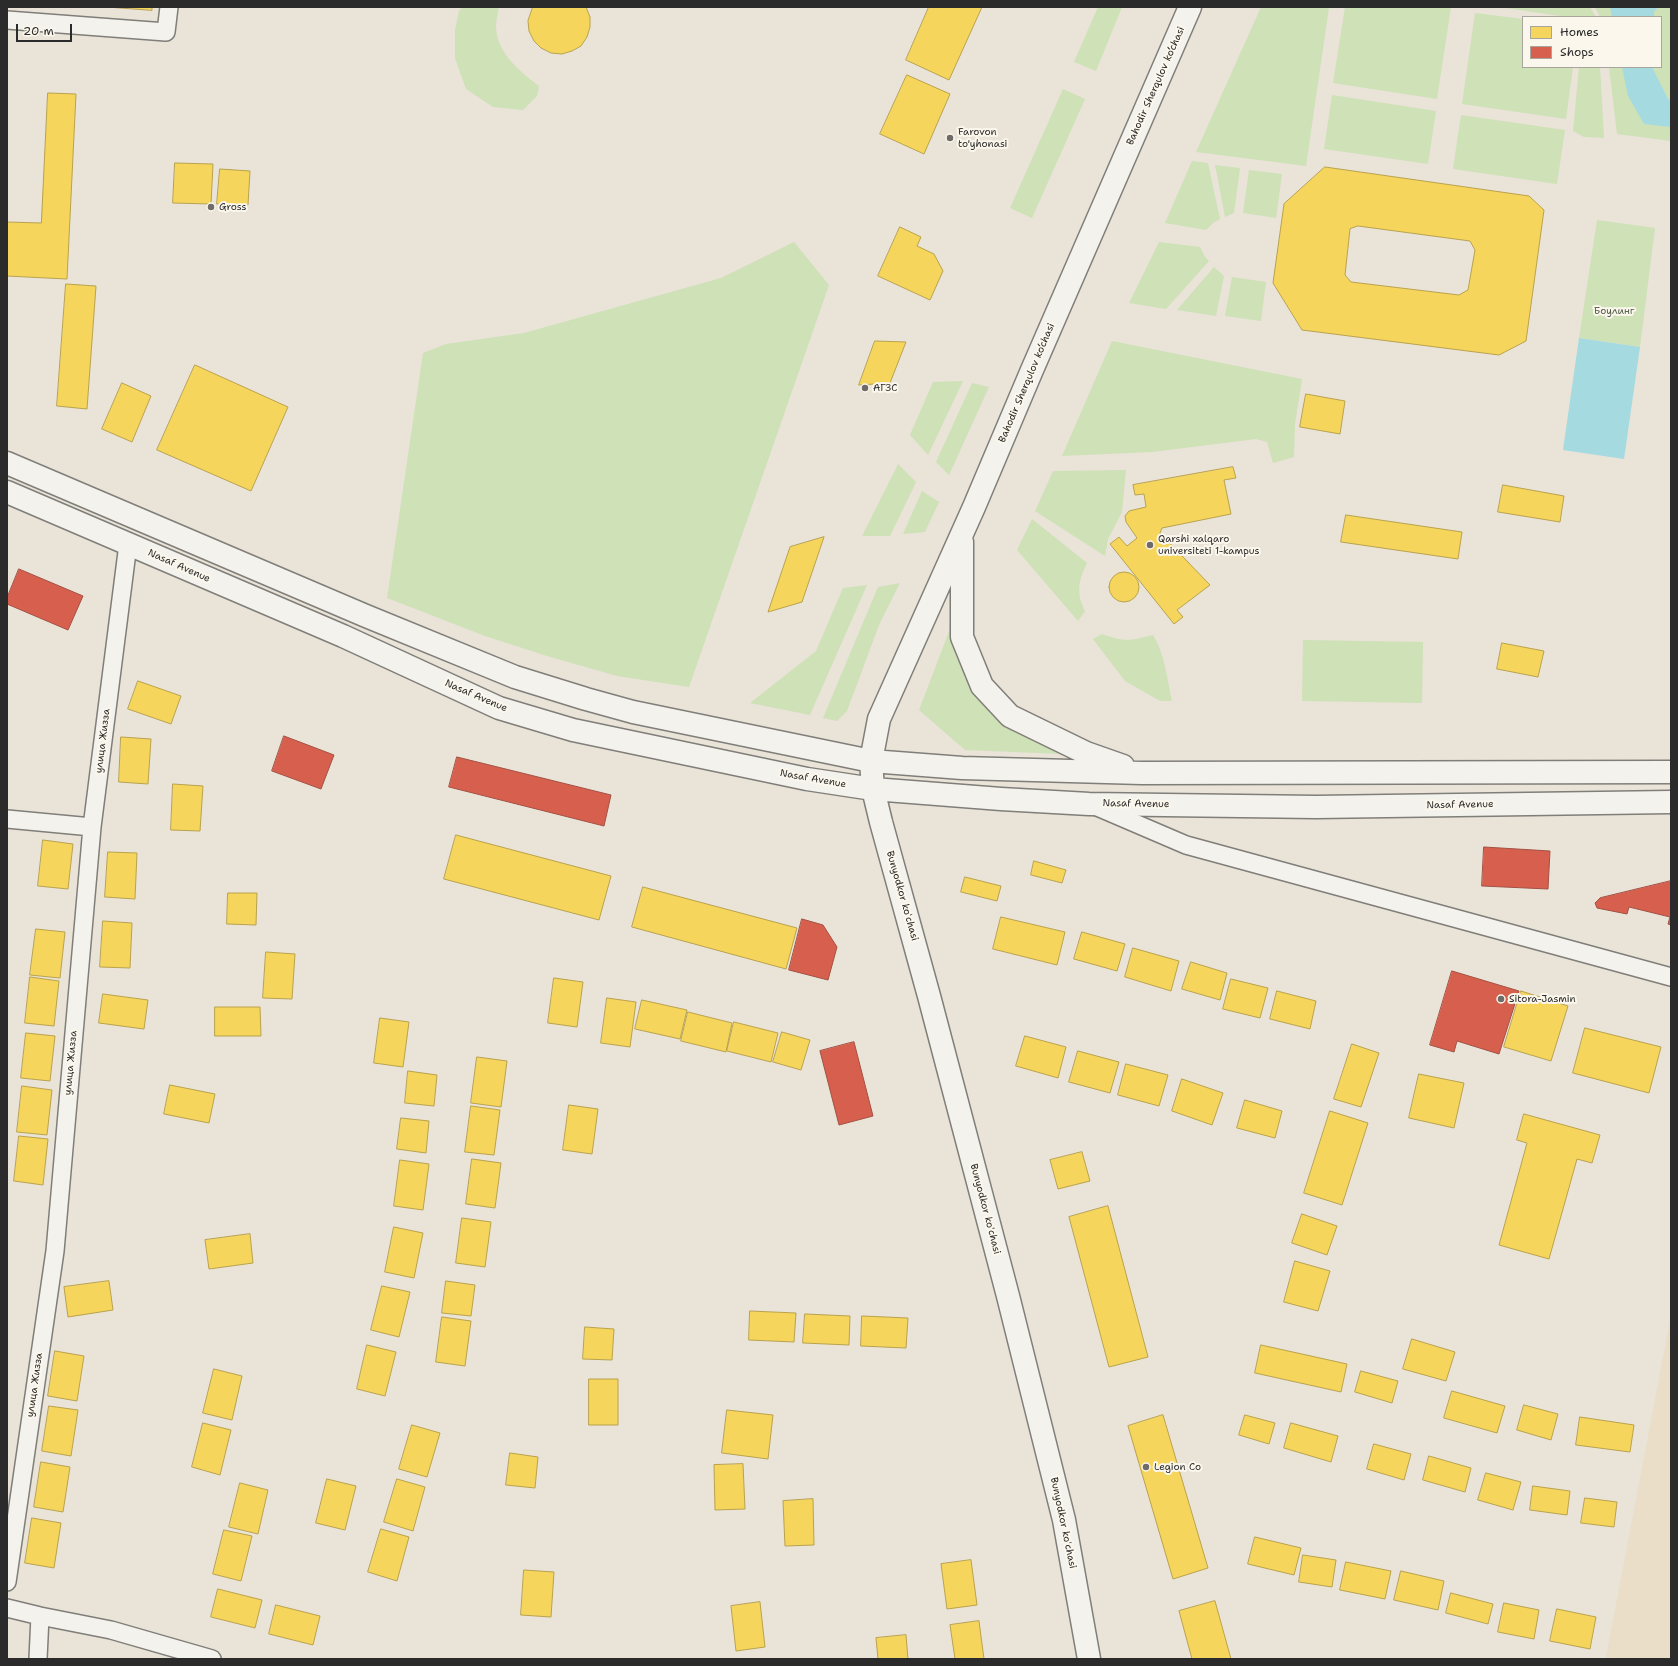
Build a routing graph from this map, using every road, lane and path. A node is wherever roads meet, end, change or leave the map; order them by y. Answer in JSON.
{"nodes":[{"id":1,"x":169,"y":7,"type":"edge"},
{"id":2,"x":1190,"y":7,"type":"edge"},
{"id":3,"x":7,"y":20,"type":"edge"},
{"id":4,"x":7,"y":463,"type":"edge"},
{"id":5,"x":7,"y":492,"type":"edge"},
{"id":6,"x":962,"y":533,"type":"junction"},
{"id":7,"x":128,"y":544,"type":"junction"},
{"id":8,"x":871,"y":761,"type":"junction"},
{"id":9,"x":1671,"y":772,"type":"edge"},
{"id":10,"x":1142,"y":773,"type":"junction"},
{"id":11,"x":873,"y":789,"type":"junction"},
{"id":12,"x":1671,"y":802,"type":"edge"},
{"id":13,"x":1089,"y":804,"type":"junction"},
{"id":14,"x":7,"y":819,"type":"edge"},
{"id":15,"x":92,"y":827,"type":"junction"},
{"id":16,"x":1671,"y":977,"type":"edge"},
{"id":17,"x":7,"y":1582,"type":"edge"},
{"id":18,"x":7,"y":1608,"type":"edge"},
{"id":19,"x":40,"y":1616,"type":"junction"},
{"id":20,"x":209,"y":1658,"type":"edge"},
{"id":21,"x":38,"y":1659,"type":"edge"},
{"id":22,"x":1089,"y":1659,"type":"edge"}],
"edges":[{"from":1,"to":3,"type":"street"},
{"from":2,"to":6,"type":"main road","name":"Bahodir Sherqulov ko‘chasi"},
{"from":4,"to":8,"type":"main road"},
{"from":5,"to":7,"type":"main road","name":"Nasaf Avenue"},
{"from":6,"to":8,"type":"main road","name":"Bahodir Sherqulov ko‘chasi"},
{"from":6,"to":10,"type":"main road"},
{"from":7,"to":11,"type":"main road","name":"Nasaf Avenue"},
{"from":7,"to":15,"type":"street","name":"улица Жизза"},
{"from":8,"to":10,"type":"main road"},
{"from":8,"to":11,"type":"main road","name":"Bunyodkor koʻchasi"},
{"from":9,"to":10,"type":"main road"},
{"from":11,"to":13,"type":"main road","name":"Nasaf Avenue"},
{"from":11,"to":22,"type":"main road","name":"Bunyodkor koʻchasi"},
{"from":12,"to":13,"type":"main road","name":"Nasaf Avenue"},
{"from":13,"to":16,"type":"street"},
{"from":14,"to":15,"type":"street"},
{"from":15,"to":17,"type":"street","name":"улица Жизза"},
{"from":18,"to":19,"type":"street"},
{"from":19,"to":20,"type":"street"},
{"from":19,"to":21,"type":"street"}]}
